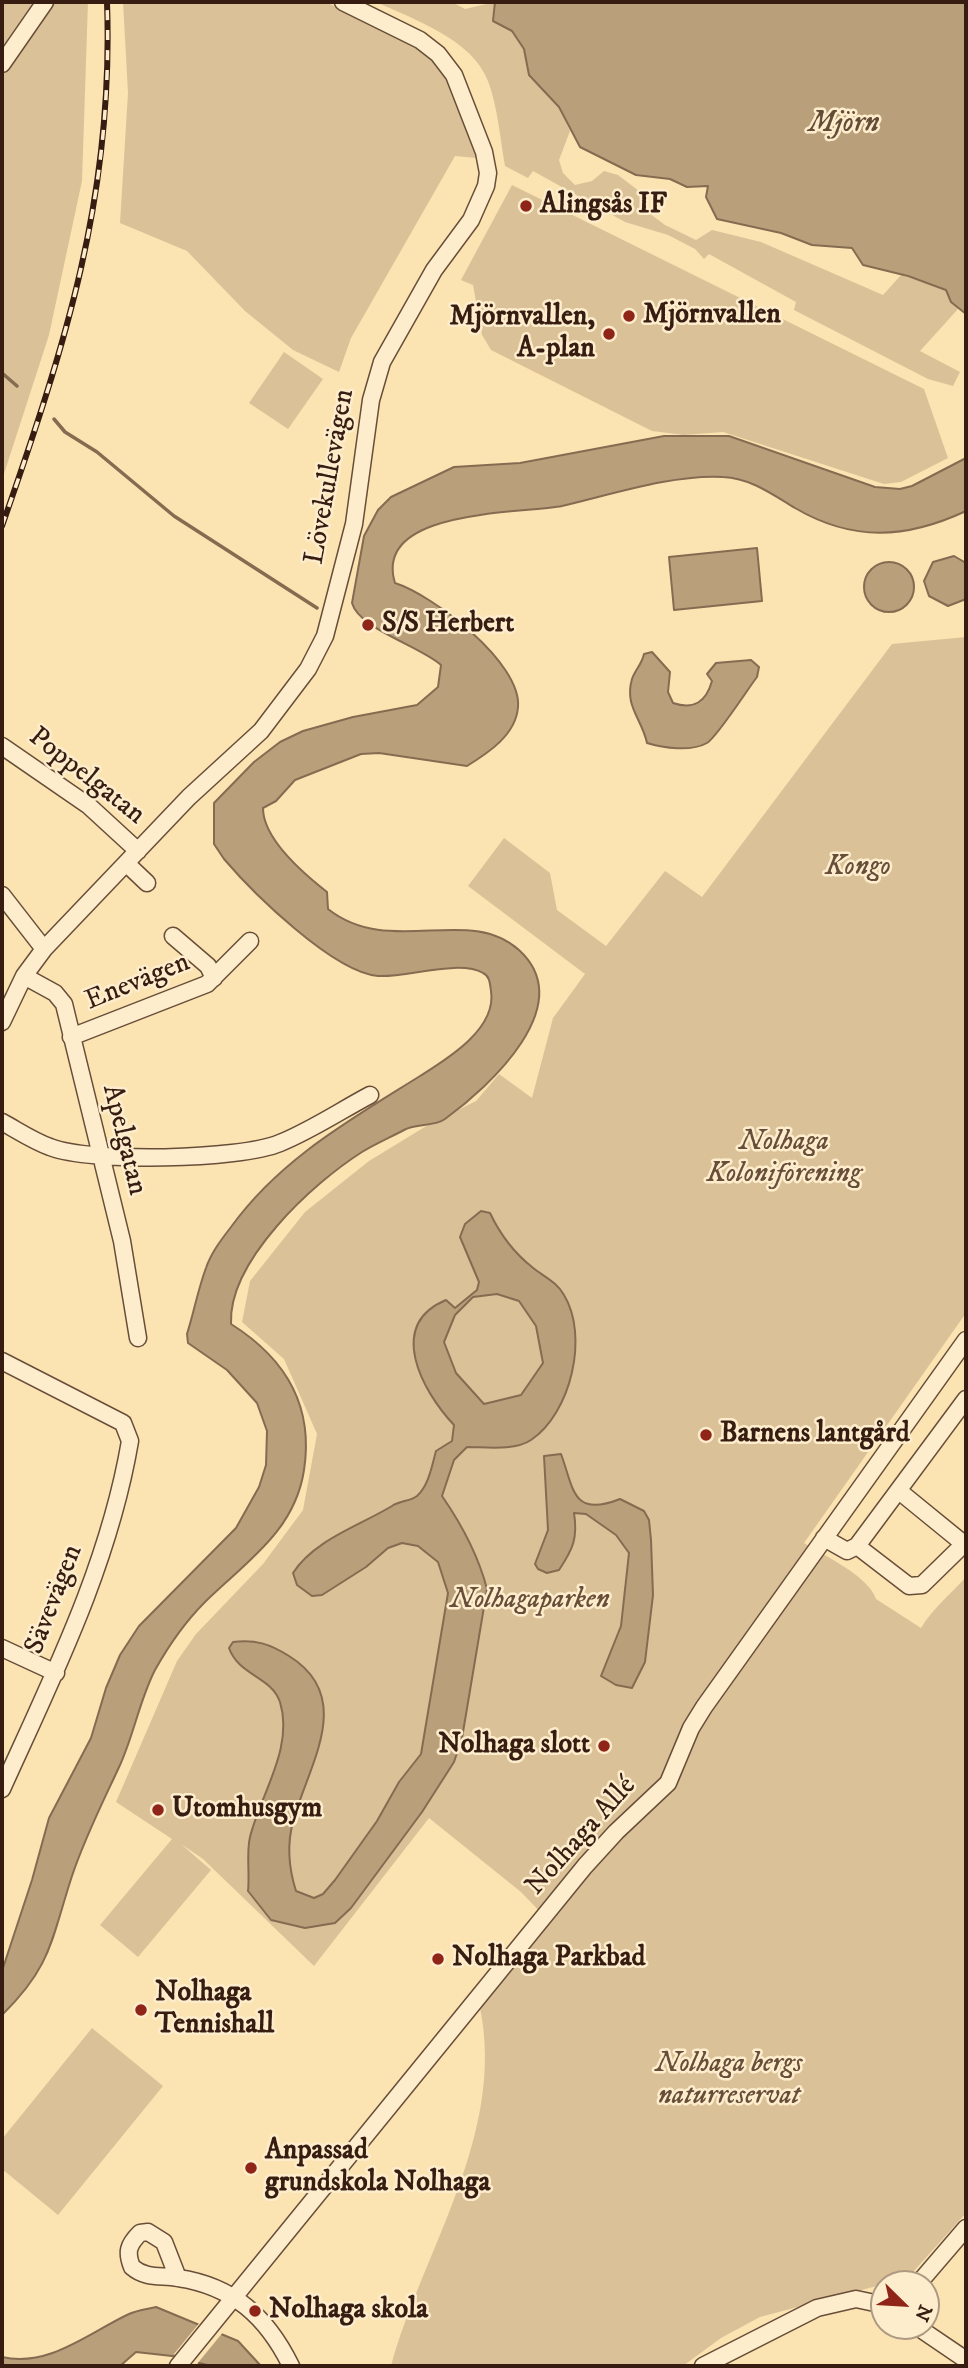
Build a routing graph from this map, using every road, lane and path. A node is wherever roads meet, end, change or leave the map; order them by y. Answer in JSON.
{"nodes":[{"id":1,"x":44,"y":2,"type":"edge"},
{"id":2,"x":343,"y":2,"type":"edge"},
{"id":3,"x":2,"y":64,"type":"edge"},
{"id":4,"x":2,"y":746,"type":"edge"},
{"id":5,"x":138,"y":851,"type":"junction"},
{"id":6,"x":127,"y":864,"type":"junction"},
{"id":7,"x":147,"y":883,"type":"dead end"},
{"id":8,"x":2,"y":895,"type":"edge"},
{"id":9,"x":173,"y":936,"type":"dead end"},
{"id":10,"x":250,"y":941,"type":"dead end"},
{"id":11,"x":44,"y":949,"type":"junction"},
{"id":12,"x":24,"y":976,"type":"junction"},
{"id":13,"x":215,"y":978,"type":"junction"},
{"id":14,"x":2,"y":1022,"type":"edge"},
{"id":15,"x":71,"y":1037,"type":"junction"},
{"id":16,"x":370,"y":1095,"type":"dead end"},
{"id":17,"x":2,"y":1122,"type":"edge"},
{"id":18,"x":99,"y":1156,"type":"junction"},
{"id":19,"x":138,"y":1338,"type":"dead end"},
{"id":20,"x":966,"y":1340,"type":"edge"},
{"id":21,"x":2,"y":1362,"type":"edge"},
{"id":22,"x":966,"y":1399,"type":"edge"},
{"id":23,"x":899,"y":1491,"type":"junction"},
{"id":24,"x":824,"y":1538,"type":"junction"},
{"id":25,"x":965,"y":1543,"type":"edge"},
{"id":26,"x":857,"y":1546,"type":"junction"},
{"id":27,"x":2,"y":1648,"type":"edge"},
{"id":28,"x":56,"y":1673,"type":"junction"},
{"id":29,"x":2,"y":1789,"type":"edge"},
{"id":30,"x":966,"y":2228,"type":"edge"},
{"id":31,"x":930,"y":2270,"type":"edge"},
{"id":32,"x":178,"y":2278,"type":"dead end"},
{"id":33,"x":234,"y":2295,"type":"junction"},
{"id":34,"x":870,"y":2302,"type":"edge"},
{"id":35,"x":937,"y":2340,"type":"edge"},
{"id":36,"x":966,"y":2360,"type":"edge"},
{"id":37,"x":180,"y":2364,"type":"edge"},
{"id":38,"x":291,"y":2366,"type":"edge"},
{"id":39,"x":703,"y":2366,"type":"edge"}],
"edges":[{"from":1,"to":3,"type":"street"},
{"from":2,"to":5,"type":"street","name":"Lövekullevägen"},
{"from":4,"to":5,"type":"street","name":"Poppelgatan"},
{"from":5,"to":6,"type":"street","name":"Lövekullevägen"},
{"from":6,"to":7,"type":"street"},
{"from":6,"to":11,"type":"street","name":"Lövekullevägen"},
{"from":8,"to":11,"type":"street"},
{"from":9,"to":13,"type":"street"},
{"from":10,"to":13,"type":"street","name":"Enevägen"},
{"from":11,"to":12,"type":"street","name":"Lövekullevägen"},
{"from":12,"to":14,"type":"street","name":"Lövekullevägen"},
{"from":12,"to":15,"type":"street","name":"Apelgatan"},
{"from":13,"to":15,"type":"street","name":"Enevägen"},
{"from":15,"to":18,"type":"street","name":"Apelgatan"},
{"from":16,"to":18,"type":"street"},
{"from":17,"to":18,"type":"street"},
{"from":18,"to":19,"type":"street","name":"Apelgatan"},
{"from":20,"to":24,"type":"street","name":"Nolhaga Allé"},
{"from":21,"to":28,"type":"street","name":"Sävevägen"},
{"from":22,"to":23,"type":"street"},
{"from":23,"to":25,"type":"street"},
{"from":23,"to":26,"type":"street"},
{"from":24,"to":26,"type":"street"},
{"from":24,"to":33,"type":"street","name":"Nolhaga Allé"},
{"from":25,"to":26,"type":"street"},
{"from":27,"to":28,"type":"street"},
{"from":28,"to":29,"type":"street","name":"Sävevägen"},
{"from":30,"to":31,"type":"street"},
{"from":32,"to":33,"type":"street"},
{"from":33,"to":37,"type":"street","name":"Nolhaga Allé"},
{"from":33,"to":38,"type":"street"},
{"from":34,"to":39,"type":"street"},
{"from":35,"to":36,"type":"street"}]}
